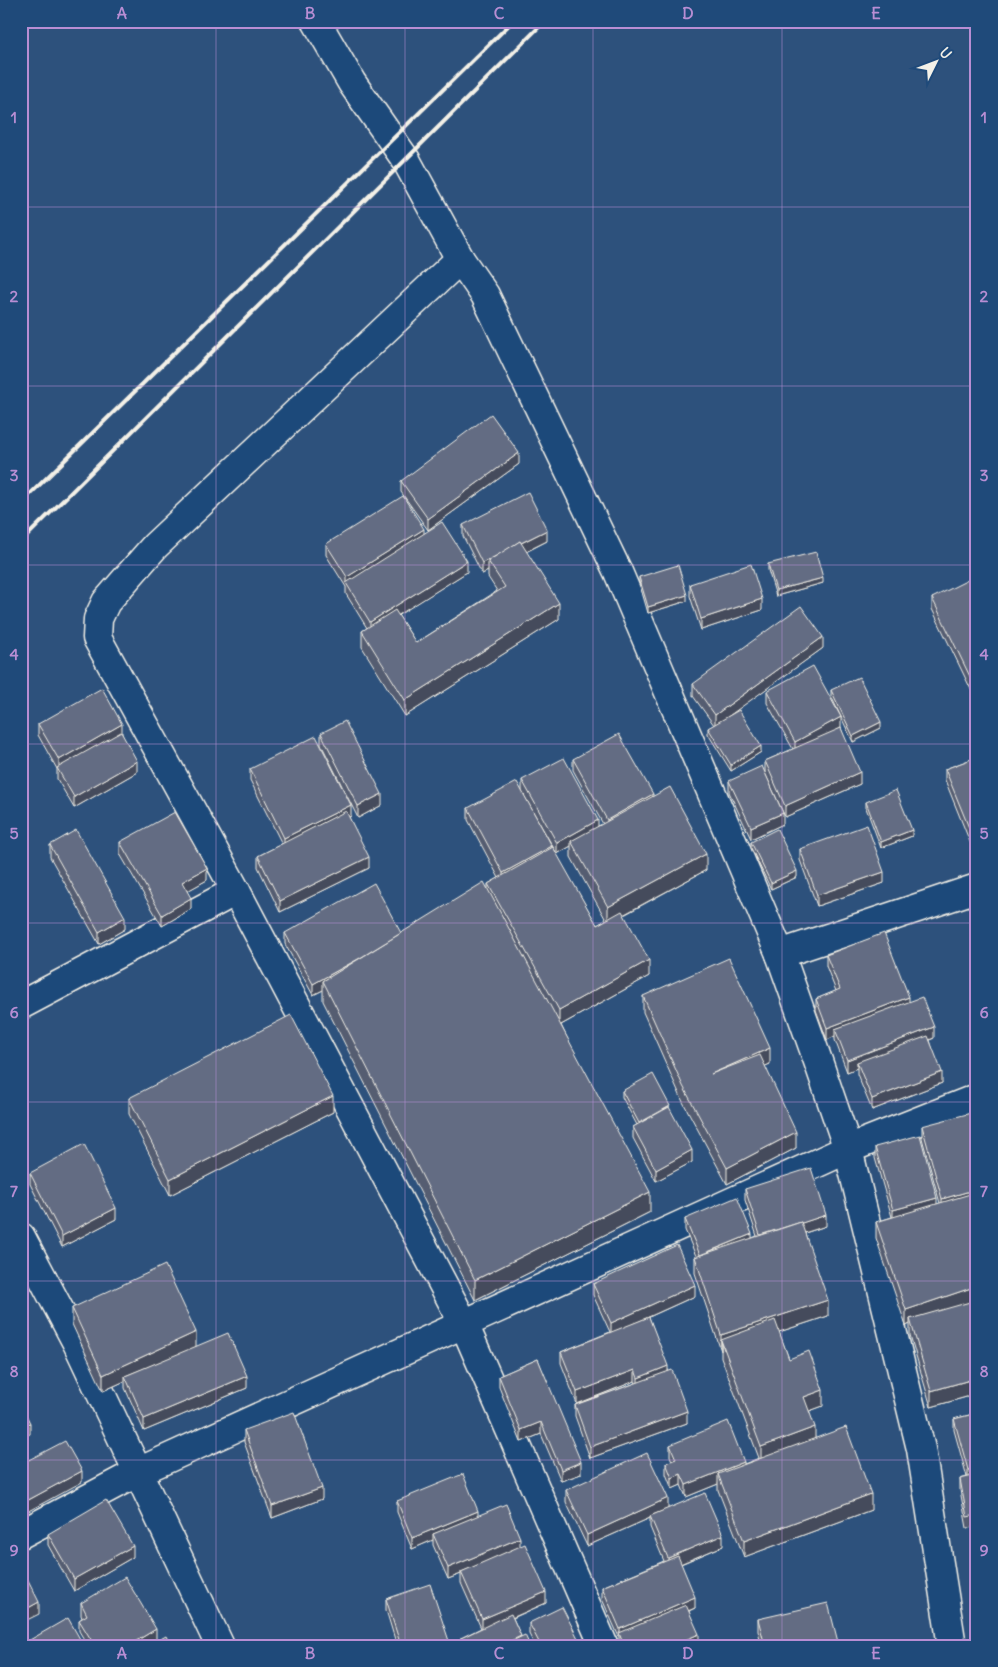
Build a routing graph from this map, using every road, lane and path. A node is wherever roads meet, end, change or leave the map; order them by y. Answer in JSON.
{"nodes":[{"id":1,"x":316,"y":21,"type":"edge"},
{"id":2,"x":460,"y":259,"type":"junction"},
{"id":3,"x":977,"y":888,"type":"edge"},
{"id":4,"x":236,"y":891,"type":"junction"},
{"id":5,"x":780,"y":954,"type":"junction"},
{"id":6,"x":21,"y":1005,"type":"edge"},
{"id":7,"x":977,"y":1098,"type":"edge"},
{"id":8,"x":848,"y":1149,"type":"junction"},
{"id":9,"x":21,"y":1237,"type":"edge"},
{"id":10,"x":464,"y":1324,"type":"junction"},
{"id":11,"x":138,"y":1472,"type":"junction"},
{"id":12,"x":21,"y":1534,"type":"edge"},
{"id":13,"x":220,"y":1646,"type":"edge"},
{"id":14,"x":604,"y":1646,"type":"edge"},
{"id":15,"x":952,"y":1646,"type":"edge"}],
"edges":[{"from":1,"to":2,"type":"street"},
{"from":2,"to":4,"type":"street"},
{"from":2,"to":5,"type":"street"},
{"from":3,"to":5,"type":"street"},
{"from":4,"to":6,"type":"street"},
{"from":4,"to":10,"type":"street"},
{"from":5,"to":8,"type":"street"},
{"from":7,"to":8,"type":"street"},
{"from":8,"to":10,"type":"street"},
{"from":8,"to":15,"type":"street"},
{"from":9,"to":11,"type":"street"},
{"from":10,"to":11,"type":"street"},
{"from":10,"to":14,"type":"street"},
{"from":11,"to":12,"type":"street"},
{"from":11,"to":13,"type":"street"}]}
